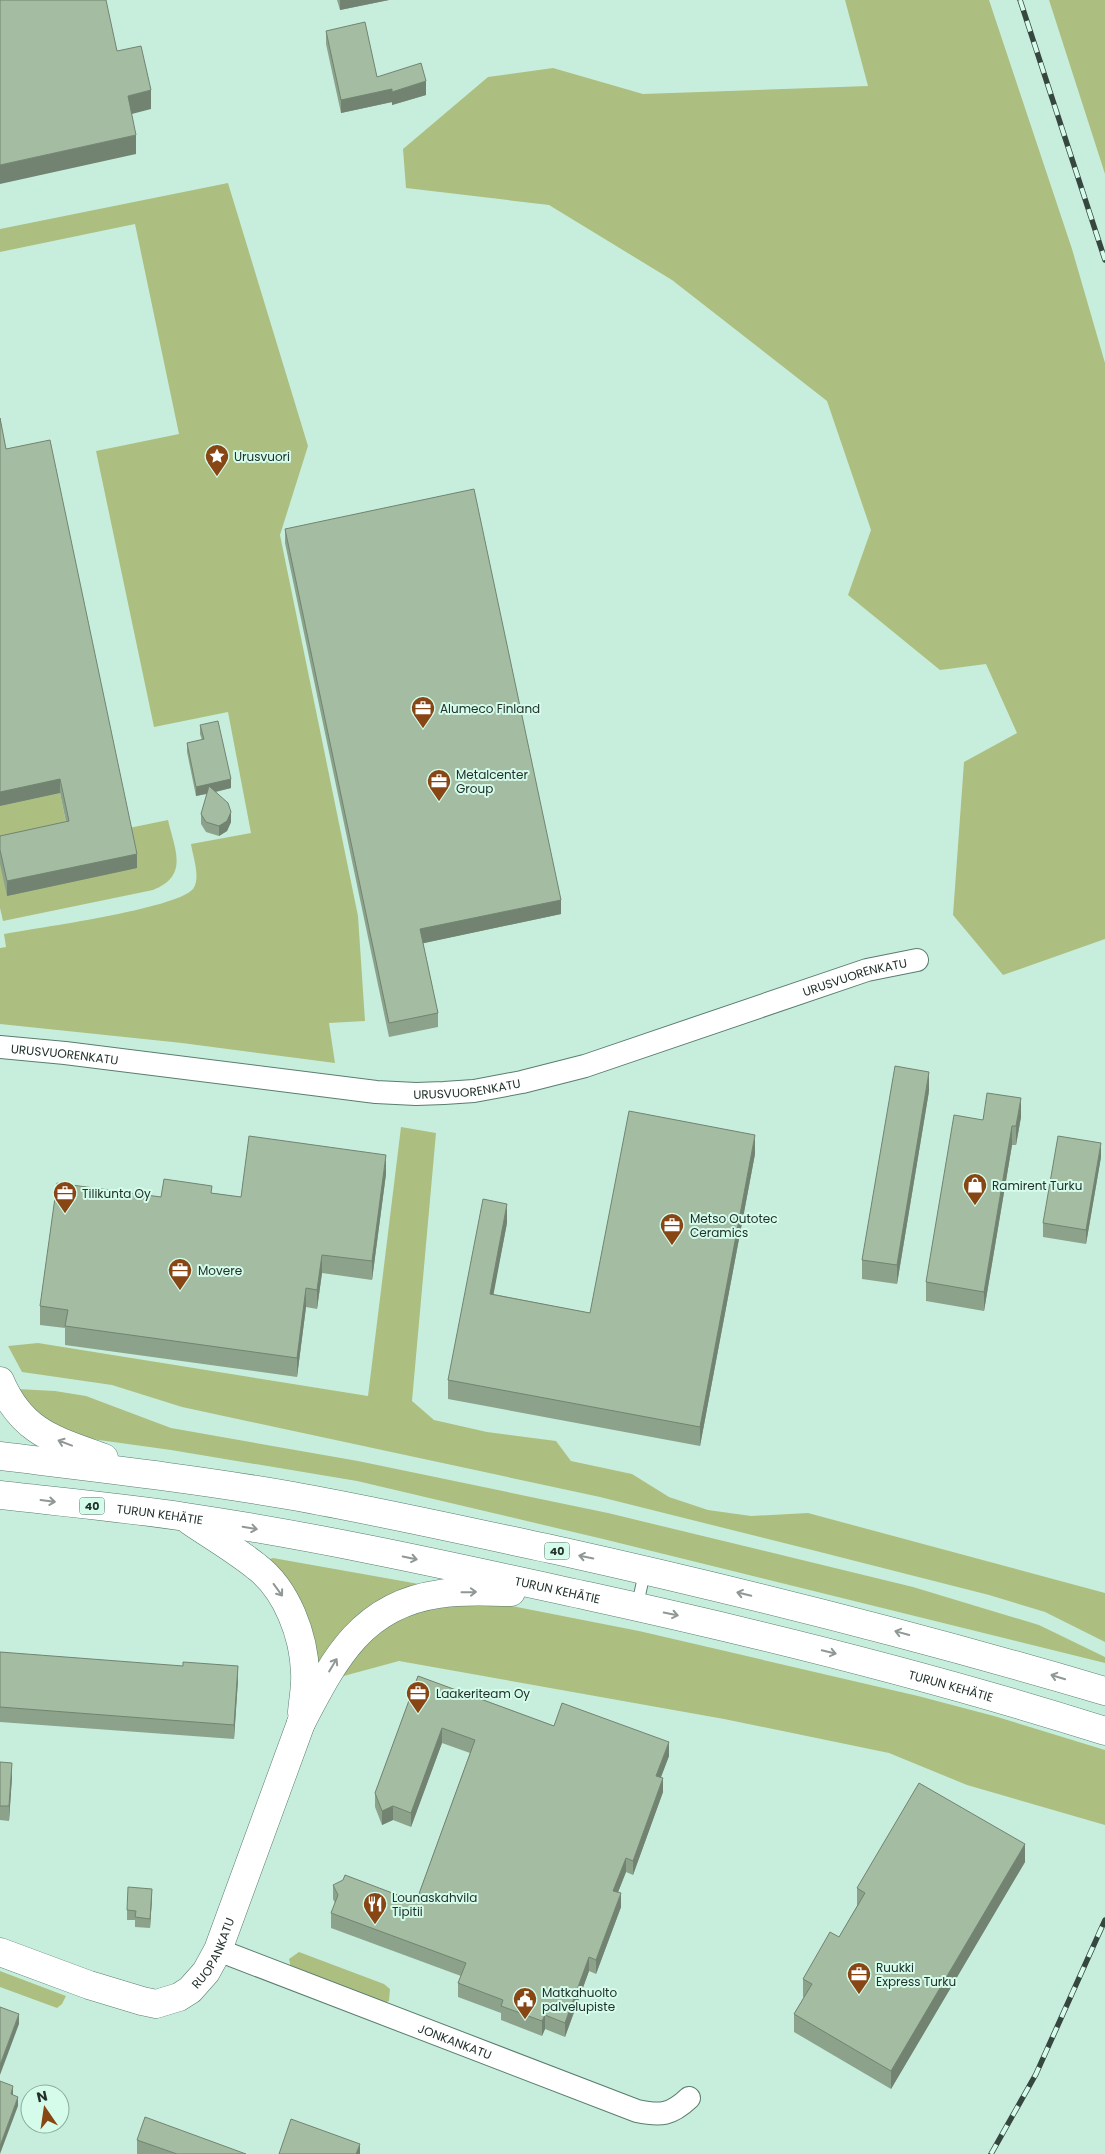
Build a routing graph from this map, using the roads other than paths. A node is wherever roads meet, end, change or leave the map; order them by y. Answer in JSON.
{"nodes":[{"id":1,"x":917,"y":960,"type":"dead end"},
{"id":2,"x":0,"y":1047,"type":"edge"},
{"id":3,"x":0,"y":1381,"type":"edge"},
{"id":4,"x":0,"y":1456,"type":"edge"},
{"id":5,"x":143,"y":1473,"type":"junction"},
{"id":6,"x":0,"y":1495,"type":"edge"},
{"id":7,"x":185,"y":1517,"type":"junction"},
{"id":8,"x":645,"y":1570,"type":"junction"},
{"id":9,"x":571,"y":1593,"type":"junction"},
{"id":10,"x":637,"y":1607,"type":"junction"},
{"id":11,"x":1105,"y":1691,"type":"edge"},
{"id":12,"x":301,"y":1723,"type":"junction"},
{"id":13,"x":1105,"y":1731,"type":"edge"},
{"id":14,"x":218,"y":1950,"type":"junction"},
{"id":15,"x":0,"y":1952,"type":"edge"},
{"id":16,"x":689,"y":2098,"type":"dead end"}],
"edges":[{"from":1,"to":2,"type":"street","name":"URUSVUORENKATU"},
{"from":5,"to":3,"type":"main road","one_way":true},
{"from":4,"to":5,"type":"main road","number":"40"},
{"from":8,"to":5,"type":"main road","number":"40","one_way":true},
{"from":6,"to":7,"type":"main road","name":"TURUN KEHÄTIE","number":"40","one_way":true},
{"from":7,"to":9,"type":"main road","name":"TURUN KEHÄTIE","number":"40","one_way":true},
{"from":7,"to":12,"type":"main road","one_way":true},
{"from":8,"to":10,"type":"lane"},
{"from":11,"to":8,"type":"main road","number":"40","one_way":true},
{"from":9,"to":10,"type":"main road","name":"TURUN KEHÄTIE","number":"40"},
{"from":12,"to":9,"type":"main road","one_way":true},
{"from":10,"to":13,"type":"main road","name":"TURUN KEHÄTIE","number":"40","one_way":true},
{"from":12,"to":14,"type":"main road","name":"RUOPANKATU"},
{"from":14,"to":15,"type":"main road","name":"RUOPANKATU"},
{"from":14,"to":16,"type":"street","name":"JONKANKATU"}]}
